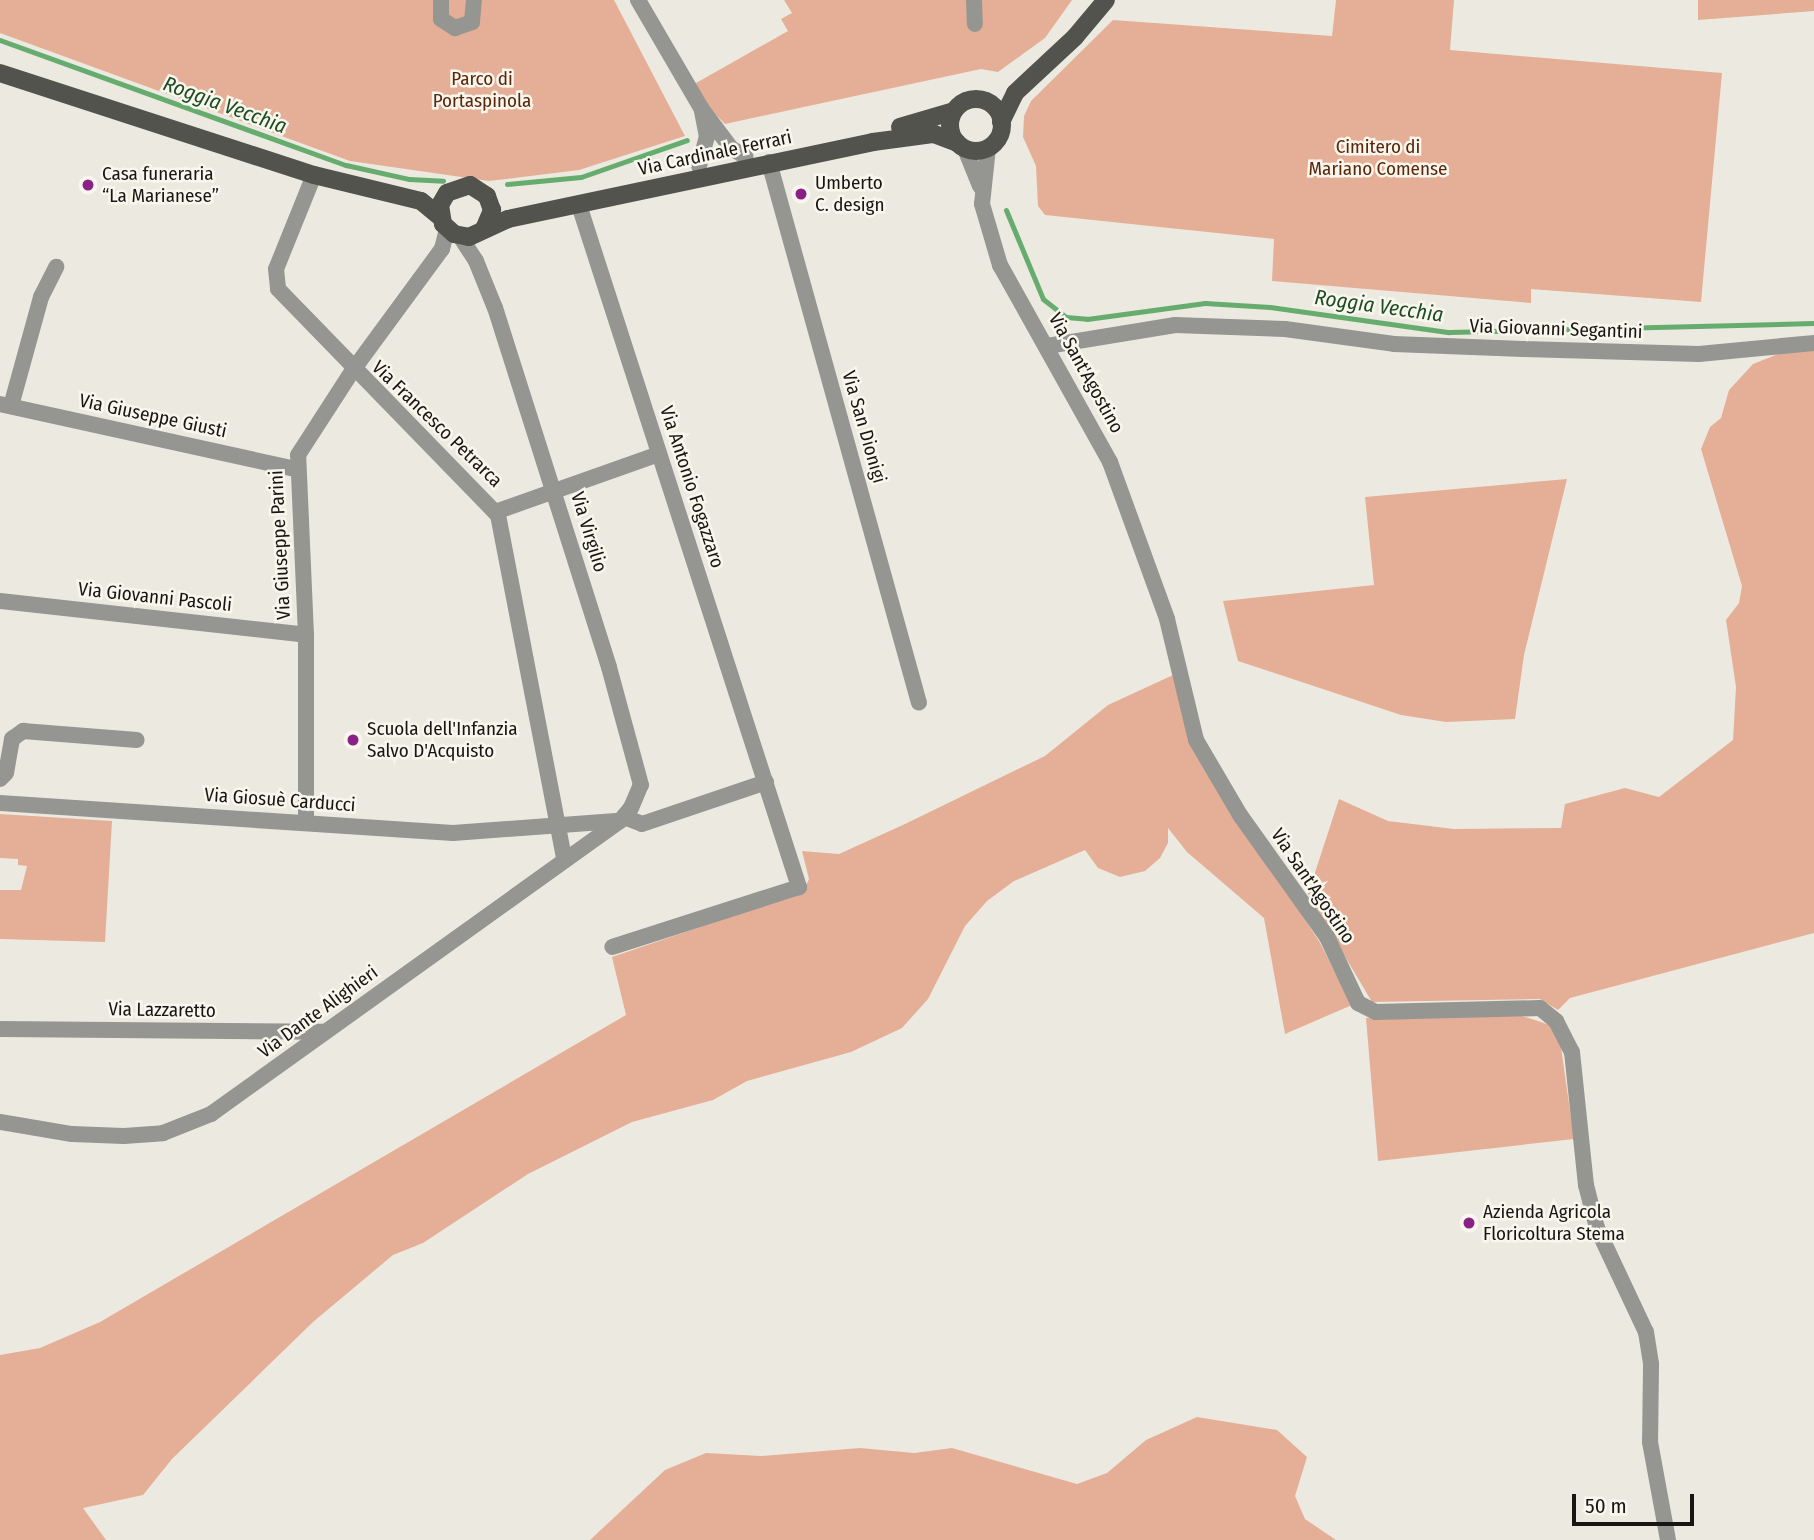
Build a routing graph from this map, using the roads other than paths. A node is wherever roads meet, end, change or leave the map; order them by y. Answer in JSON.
{"nodes":[{"id":1,"x":441,"y":0,"type":"edge"},
{"id":2,"x":474,"y":0,"type":"edge"},
{"id":3,"x":638,"y":0,"type":"edge"},
{"id":4,"x":974,"y":0,"type":"edge"},
{"id":5,"x":1096,"y":0,"type":"edge"},
{"id":6,"x":1106,"y":0,"type":"edge"},
{"id":7,"x":975,"y":24,"type":"dead end"},
{"id":8,"x":0,"y":64,"type":"edge"},
{"id":9,"x":0,"y":74,"type":"edge"},
{"id":10,"x":979,"y":99,"type":"junction"},
{"id":11,"x":103,"y":104,"type":"junction"},
{"id":12,"x":701,"y":108,"type":"junction"},
{"id":13,"x":954,"y":111,"type":"junction"},
{"id":14,"x":1001,"y":122,"type":"junction"},
{"id":15,"x":961,"y":146,"type":"junction"},
{"id":16,"x":988,"y":148,"type":"junction"},
{"id":17,"x":746,"y":157,"type":"junction"},
{"id":18,"x":769,"y":162,"type":"junction"},
{"id":19,"x":699,"y":166,"type":"junction"},
{"id":20,"x":314,"y":175,"type":"junction"},
{"id":21,"x":981,"y":188,"type":"junction"},
{"id":22,"x":447,"y":192,"type":"junction"},
{"id":23,"x":421,"y":201,"type":"junction"},
{"id":24,"x":490,"y":202,"type":"junction"},
{"id":25,"x":579,"y":205,"type":"junction"},
{"id":26,"x":449,"y":228,"type":"junction"},
{"id":27,"x":483,"y":231,"type":"junction"},
{"id":28,"x":476,"y":261,"type":"junction"},
{"id":29,"x":56,"y":267,"type":"dead end"},
{"id":30,"x":1814,"y":344,"type":"edge"},
{"id":31,"x":1047,"y":346,"type":"junction"},
{"id":32,"x":353,"y":370,"type":"junction"},
{"id":33,"x":5,"y":405,"type":"edge"},
{"id":34,"x":659,"y":454,"type":"junction"},
{"id":35,"x":296,"y":470,"type":"junction"},
{"id":36,"x":554,"y":491,"type":"junction"},
{"id":37,"x":495,"y":512,"type":"junction"},
{"id":38,"x":0,"y":601,"type":"edge"},
{"id":39,"x":306,"y":635,"type":"junction"},
{"id":40,"x":919,"y":703,"type":"dead end"},
{"id":41,"x":138,"y":740,"type":"dead end"},
{"id":42,"x":0,"y":779,"type":"edge"},
{"id":43,"x":766,"y":782,"type":"junction"},
{"id":44,"x":0,"y":803,"type":"edge"},
{"id":45,"x":622,"y":819,"type":"junction"},
{"id":46,"x":306,"y":823,"type":"junction"},
{"id":47,"x":557,"y":827,"type":"junction"},
{"id":48,"x":564,"y":858,"type":"junction"},
{"id":49,"x":612,"y":947,"type":"dead end"},
{"id":50,"x":0,"y":1029,"type":"edge"},
{"id":51,"x":324,"y":1032,"type":"junction"},
{"id":52,"x":0,"y":1122,"type":"edge"},
{"id":53,"x":1668,"y":1540,"type":"edge"}],
"edges":[{"from":1,"to":2,"type":"street"},
{"from":3,"to":12,"type":"street"},
{"from":4,"to":7,"type":"street"},
{"from":5,"to":10,"type":"main road"},
{"from":6,"to":14,"type":"main road"},
{"from":8,"to":11,"type":"main road"},
{"from":9,"to":11,"type":"main road"},
{"from":10,"to":13,"type":"main road"},
{"from":10,"to":14,"type":"main road"},
{"from":11,"to":20,"type":"main road"},
{"from":12,"to":17,"type":"street"},
{"from":12,"to":19,"type":"street"},
{"from":13,"to":15,"type":"main road"},
{"from":13,"to":17,"type":"main road","name":"Via Cardinale Ferrari"},
{"from":14,"to":16,"type":"main road"},
{"from":15,"to":16,"type":"main road"},
{"from":15,"to":18,"type":"main road","name":"Via Cardinale Ferrari"},
{"from":15,"to":21,"type":"street","name":"Via Sant'Agostino"},
{"from":16,"to":21,"type":"street"},
{"from":17,"to":19,"type":"main road","name":"Via Cardinale Ferrari"},
{"from":18,"to":25,"type":"main road","name":"Via Cardinale Ferrari"},
{"from":18,"to":40,"type":"street","name":"Via San Dionigi"},
{"from":19,"to":24,"type":"main road","name":"Via Cardinale Ferrari"},
{"from":20,"to":23,"type":"main road"},
{"from":20,"to":32,"type":"street","name":"Via Francesco Petrarca"},
{"from":21,"to":31,"type":"street","name":"Via Sant'Agostino"},
{"from":22,"to":23,"type":"main road"},
{"from":22,"to":24,"type":"main road"},
{"from":22,"to":26,"type":"main road"},
{"from":23,"to":26,"type":"main road"},
{"from":24,"to":27,"type":"main road"},
{"from":25,"to":27,"type":"main road","name":"Via Cardinale Ferrari"},
{"from":25,"to":34,"type":"street","name":"Via Antonio Fogazzaro"},
{"from":26,"to":27,"type":"main road"},
{"from":26,"to":28,"type":"street","name":"Via Virgilio"},
{"from":26,"to":32,"type":"street","name":"Via Giuseppe Parini"},
{"from":27,"to":28,"type":"street","name":"Via Virgilio"},
{"from":28,"to":36,"type":"street","name":"Via Virgilio"},
{"from":29,"to":33,"type":"street"},
{"from":30,"to":31,"type":"street","name":"Via Giovanni Segantini"},
{"from":31,"to":53,"type":"street","name":"Via Sant'Agostino"},
{"from":32,"to":35,"type":"street","name":"Via Giuseppe Parini"},
{"from":32,"to":37,"type":"street","name":"Via Francesco Petrarca"},
{"from":33,"to":35,"type":"street","name":"Via Giuseppe Giusti"},
{"from":34,"to":36,"type":"street"},
{"from":34,"to":43,"type":"street","name":"Via Antonio Fogazzaro"},
{"from":35,"to":39,"type":"street","name":"Via Giuseppe Parini"},
{"from":36,"to":37,"type":"street"},
{"from":36,"to":45,"type":"street","name":"Via Virgilio"},
{"from":37,"to":47,"type":"street","name":"Via Francesco Petrarca"},
{"from":38,"to":39,"type":"street","name":"Via Giovanni Pascoli"},
{"from":39,"to":46,"type":"street","name":"Via Giuseppe Parini"},
{"from":41,"to":42,"type":"street"},
{"from":43,"to":45,"type":"street"},
{"from":43,"to":49,"type":"street","name":"Via Antonio Fogazzaro"},
{"from":44,"to":46,"type":"street","name":"Via Giosuè Carducci"},
{"from":45,"to":47,"type":"street","name":"Via Giosuè Carducci"},
{"from":45,"to":48,"type":"street","name":"Via Dante Alighieri"},
{"from":46,"to":47,"type":"street","name":"Via Giosuè Carducci"},
{"from":47,"to":48,"type":"street","name":"Via Francesco Petrarca"},
{"from":48,"to":51,"type":"street","name":"Via Dante Alighieri"},
{"from":50,"to":51,"type":"street","name":"Via Lazzaretto"},
{"from":51,"to":52,"type":"street","name":"Via Dante Alighieri"}]}
